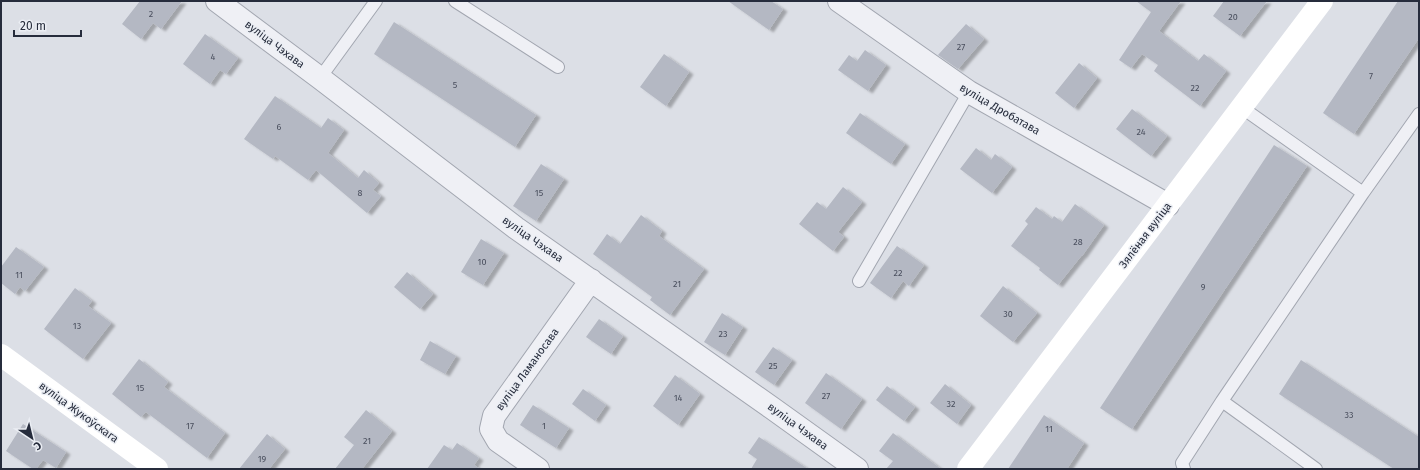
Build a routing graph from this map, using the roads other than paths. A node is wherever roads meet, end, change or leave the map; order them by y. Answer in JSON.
{"nodes":[{"id":1,"x":217,"y":1,"type":"edge"},
{"id":2,"x":376,"y":1,"type":"edge"},
{"id":3,"x":455,"y":1,"type":"edge"},
{"id":4,"x":839,"y":1,"type":"edge"},
{"id":5,"x":1322,"y":1,"type":"edge"},
{"id":6,"x":558,"y":67,"type":"dead end"},
{"id":7,"x":320,"y":78,"type":"junction"},
{"id":8,"x":970,"y":92,"type":"junction"},
{"id":9,"x":1241,"y":107,"type":"junction"},
{"id":10,"x":1419,"y":114,"type":"edge"},
{"id":11,"x":1363,"y":193,"type":"junction"},
{"id":12,"x":1168,"y":205,"type":"junction"},
{"id":13,"x":592,"y":280,"type":"junction"},
{"id":14,"x":859,"y":281,"type":"dead end"},
{"id":15,"x":1,"y":355,"type":"edge"},
{"id":16,"x":1222,"y":401,"type":"junction"},
{"id":17,"x":157,"y":469,"type":"edge"},
{"id":18,"x":538,"y":469,"type":"edge"},
{"id":19,"x":857,"y":469,"type":"edge"},
{"id":20,"x":968,"y":469,"type":"edge"},
{"id":21,"x":1184,"y":469,"type":"edge"},
{"id":22,"x":1316,"y":469,"type":"edge"}],
"edges":[{"from":1,"to":7,"type":"street","name":"вуліца Чэхава"},
{"from":2,"to":7,"type":"lane"},
{"from":3,"to":6,"type":"lane"},
{"from":4,"to":8,"type":"street","name":"вуліца Дробатава"},
{"from":5,"to":9,"type":"main road","name":"Зялёная вуліца"},
{"from":7,"to":13,"type":"street","name":"вуліца Чэхава"},
{"from":8,"to":12,"type":"street","name":"вуліца Дробатава"},
{"from":8,"to":14,"type":"lane"},
{"from":9,"to":11,"type":"lane"},
{"from":9,"to":12,"type":"main road","name":"Зялёная вуліца"},
{"from":10,"to":11,"type":"lane"},
{"from":11,"to":16,"type":"lane"},
{"from":12,"to":20,"type":"main road","name":"Зялёная вуліца"},
{"from":13,"to":18,"type":"street","name":"вуліца Ламаносава"},
{"from":13,"to":19,"type":"street","name":"вуліца Чэхава"},
{"from":15,"to":17,"type":"main road","name":"вуліца Жукоўскага"},
{"from":16,"to":21,"type":"lane"},
{"from":16,"to":22,"type":"lane"}]}
